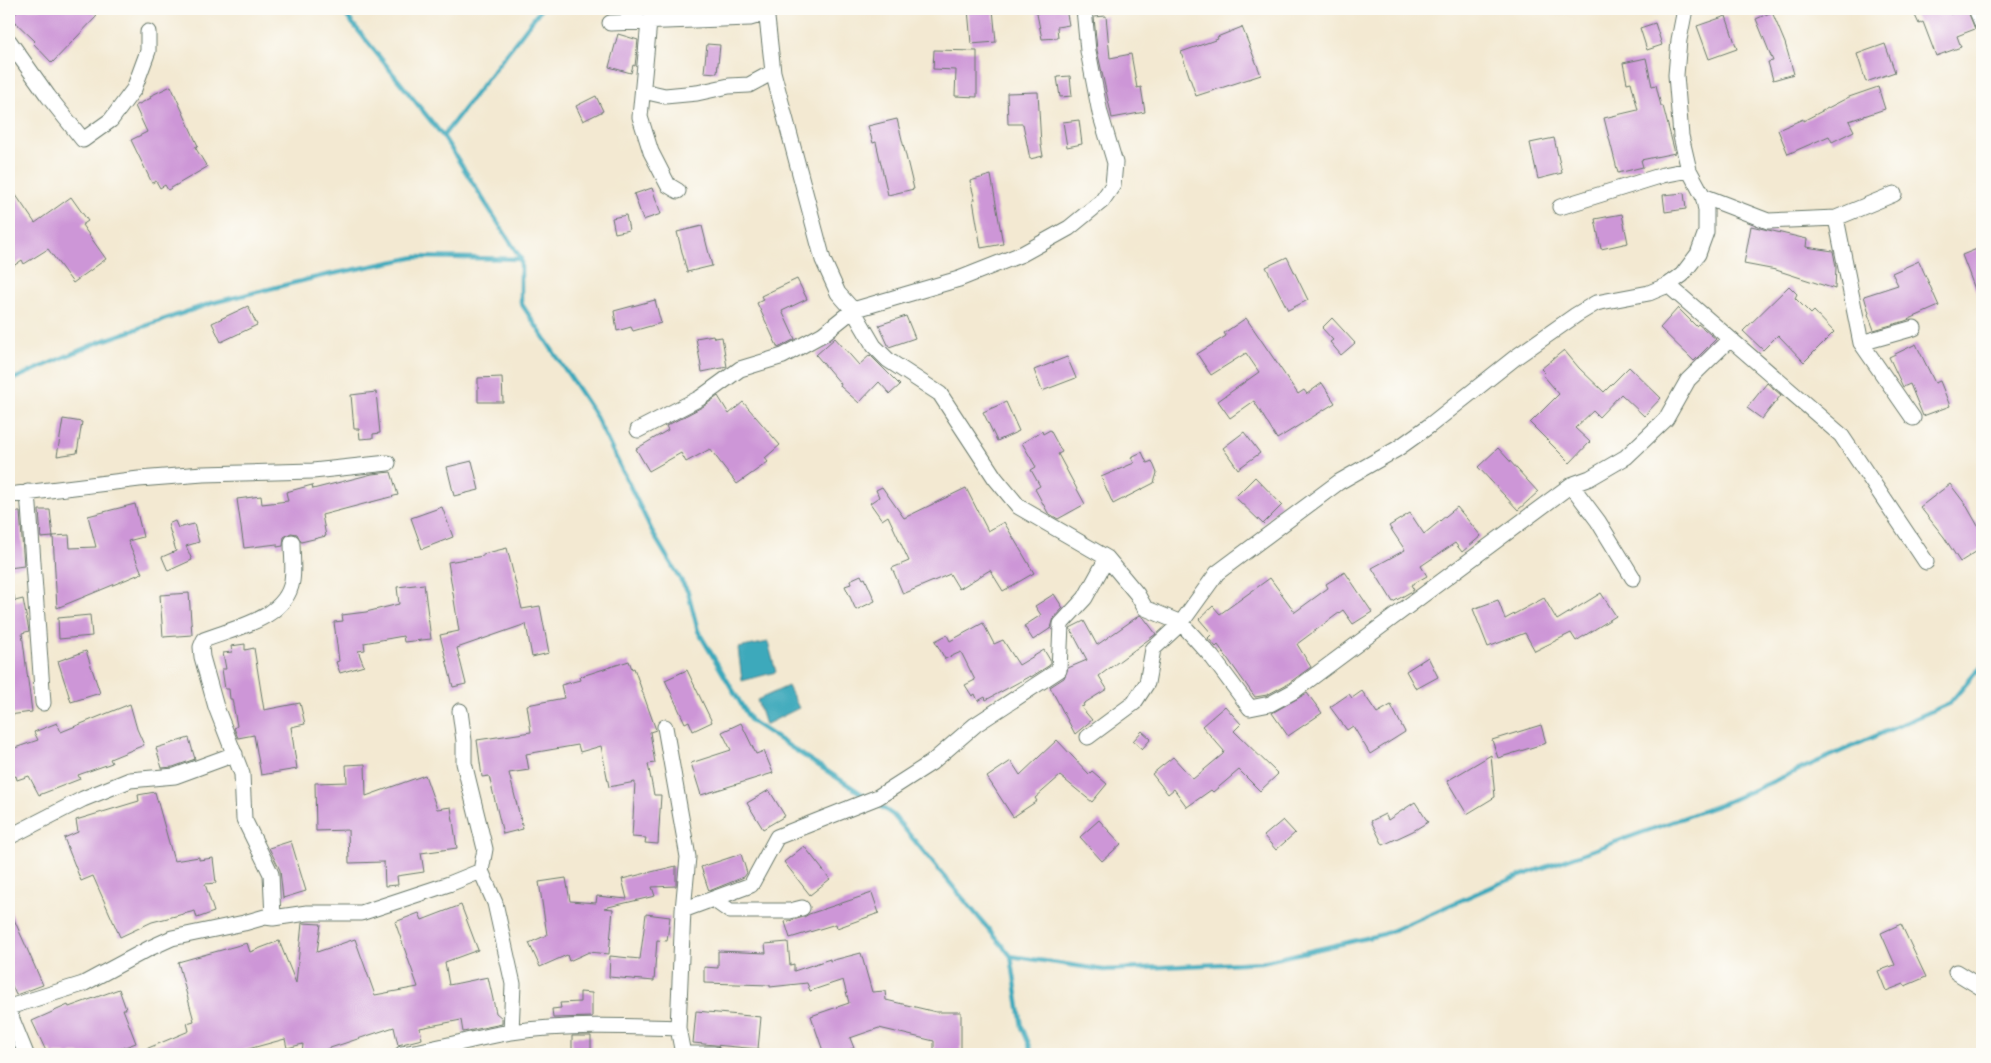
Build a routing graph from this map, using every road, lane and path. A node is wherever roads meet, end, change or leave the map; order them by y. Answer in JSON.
{"nodes":[{"id":1,"x":1084,"y":9,"type":"edge"},
{"id":2,"x":1685,"y":9,"type":"edge"},
{"id":3,"x":1976,"y":9,"type":"edge"},
{"id":4,"x":767,"y":11,"type":"edge"},
{"id":5,"x":649,"y":22,"type":"junction"},
{"id":6,"x":610,"y":23,"type":"dead end"},
{"id":7,"x":1982,"y":23,"type":"edge"},
{"id":8,"x":148,"y":32,"type":"dead end"},
{"id":9,"x":9,"y":42,"type":"edge"},
{"id":10,"x":773,"y":72,"type":"junction"},
{"id":11,"x":643,"y":91,"type":"junction"},
{"id":12,"x":1689,"y":170,"type":"junction"},
{"id":13,"x":678,"y":191,"type":"dead end"},
{"id":14,"x":1894,"y":194,"type":"dead end"},
{"id":15,"x":1703,"y":196,"type":"junction"},
{"id":16,"x":1560,"y":207,"type":"dead end"},
{"id":17,"x":1836,"y":218,"type":"junction"},
{"id":18,"x":1668,"y":285,"type":"junction"},
{"id":19,"x":853,"y":310,"type":"junction"},
{"id":20,"x":1914,"y":328,"type":"dead end"},
{"id":21,"x":1730,"y":339,"type":"junction"},
{"id":22,"x":1861,"y":342,"type":"junction"},
{"id":23,"x":1913,"y":418,"type":"dead end"},
{"id":24,"x":638,"y":430,"type":"dead end"},
{"id":25,"x":388,"y":463,"type":"dead end"},
{"id":26,"x":1571,"y":485,"type":"junction"},
{"id":27,"x":28,"y":492,"type":"junction"},
{"id":28,"x":9,"y":495,"type":"edge"},
{"id":29,"x":292,"y":542,"type":"dead end"},
{"id":30,"x":1106,"y":558,"type":"junction"},
{"id":31,"x":1926,"y":562,"type":"dead end"},
{"id":32,"x":1633,"y":578,"type":"dead end"},
{"id":33,"x":1181,"y":624,"type":"junction"},
{"id":34,"x":43,"y":703,"type":"dead end"},
{"id":35,"x":460,"y":711,"type":"dead end"},
{"id":36,"x":665,"y":727,"type":"dead end"},
{"id":37,"x":1088,"y":737,"type":"dead end"},
{"id":38,"x":235,"y":754,"type":"junction"},
{"id":39,"x":9,"y":837,"type":"edge"},
{"id":40,"x":481,"y":871,"type":"junction"},
{"id":41,"x":713,"y":899,"type":"junction"},
{"id":42,"x":802,"y":908,"type":"dead end"},
{"id":43,"x":683,"y":910,"type":"junction"},
{"id":44,"x":273,"y":918,"type":"junction"},
{"id":45,"x":1956,"y":972,"type":"dead end"},
{"id":46,"x":1982,"y":988,"type":"edge"},
{"id":47,"x":9,"y":1007,"type":"edge"},
{"id":48,"x":9,"y":1012,"type":"edge"},
{"id":49,"x":678,"y":1028,"type":"junction"},
{"id":50,"x":511,"y":1032,"type":"junction"},
{"id":51,"x":26,"y":1054,"type":"edge"},
{"id":52,"x":402,"y":1054,"type":"edge"},
{"id":53,"x":683,"y":1054,"type":"edge"},
{"id":54,"x":714,"y":1054,"type":"edge"}],
"edges":[{"from":1,"to":19,"type":"street"},
{"from":2,"to":12,"type":"street"},
{"from":3,"to":7,"type":"street"},
{"from":4,"to":5,"type":"street"},
{"from":4,"to":10,"type":"street"},
{"from":5,"to":6,"type":"street"},
{"from":5,"to":11,"type":"street"},
{"from":8,"to":9,"type":"street"},
{"from":10,"to":11,"type":"street"},
{"from":10,"to":19,"type":"street"},
{"from":11,"to":13,"type":"street"},
{"from":12,"to":15,"type":"street"},
{"from":12,"to":16,"type":"street"},
{"from":14,"to":17,"type":"street"},
{"from":15,"to":17,"type":"street"},
{"from":15,"to":18,"type":"street"},
{"from":17,"to":22,"type":"street"},
{"from":18,"to":21,"type":"street"},
{"from":18,"to":33,"type":"street"},
{"from":19,"to":24,"type":"street"},
{"from":19,"to":30,"type":"street"},
{"from":20,"to":22,"type":"street"},
{"from":21,"to":26,"type":"street"},
{"from":21,"to":31,"type":"street"},
{"from":22,"to":23,"type":"street"},
{"from":25,"to":27,"type":"street"},
{"from":26,"to":32,"type":"street"},
{"from":26,"to":33,"type":"street"},
{"from":27,"to":28,"type":"street"},
{"from":27,"to":34,"type":"street"},
{"from":29,"to":38,"type":"street"},
{"from":30,"to":33,"type":"street"},
{"from":30,"to":41,"type":"street"},
{"from":33,"to":37,"type":"street"},
{"from":35,"to":40,"type":"street"},
{"from":36,"to":43,"type":"street"},
{"from":38,"to":39,"type":"street"},
{"from":38,"to":44,"type":"street"},
{"from":40,"to":44,"type":"street"},
{"from":40,"to":50,"type":"street"},
{"from":41,"to":42,"type":"street"},
{"from":41,"to":43,"type":"street"},
{"from":43,"to":49,"type":"street"},
{"from":44,"to":47,"type":"street"},
{"from":45,"to":46,"type":"street"},
{"from":48,"to":51,"type":"street"},
{"from":49,"to":50,"type":"street"},
{"from":49,"to":53,"type":"street"},
{"from":50,"to":52,"type":"street"},
{"from":53,"to":54,"type":"street"}]}
